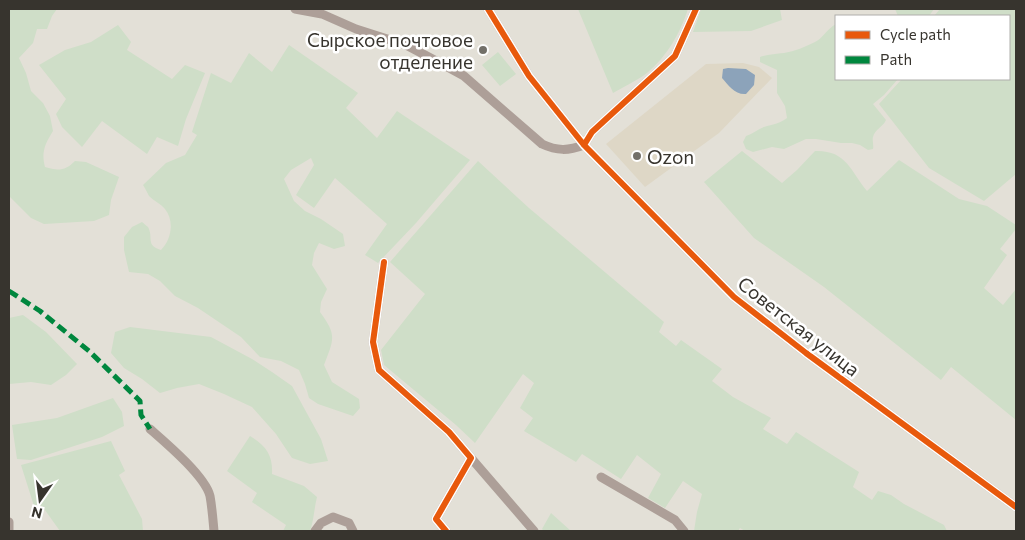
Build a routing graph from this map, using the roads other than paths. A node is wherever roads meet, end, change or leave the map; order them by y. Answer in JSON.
{"nodes":[{"id":1,"x":295,"y":9,"type":"edge"},
{"id":2,"x":488,"y":9,"type":"edge"},
{"id":3,"x":696,"y":9,"type":"edge"},
{"id":4,"x":584,"y":145,"type":"junction"},
{"id":5,"x":384,"y":262,"type":"dead end"},
{"id":6,"x":150,"y":429,"type":"dead end"},
{"id":7,"x":471,"y":458,"type":"junction"},
{"id":8,"x":601,"y":477,"type":"dead end"},
{"id":9,"x":1016,"y":508,"type":"edge"},
{"id":10,"x":9,"y":522,"type":"edge"},
{"id":11,"x":9,"y":531,"type":"edge"},
{"id":12,"x":214,"y":531,"type":"edge"},
{"id":13,"x":315,"y":531,"type":"edge"},
{"id":14,"x":353,"y":531,"type":"edge"},
{"id":15,"x":446,"y":531,"type":"edge"},
{"id":16,"x":534,"y":531,"type":"edge"},
{"id":17,"x":684,"y":531,"type":"edge"}],
"edges":[{"from":1,"to":4,"type":"street"},
{"from":2,"to":4,"type":"street","name":"Советская улица"},
{"from":3,"to":4,"type":"street"},
{"from":4,"to":9,"type":"street","name":"Советская улица"},
{"from":5,"to":7,"type":"street"},
{"from":6,"to":12,"type":"street"},
{"from":7,"to":15,"type":"street"},
{"from":7,"to":16,"type":"street"},
{"from":8,"to":17,"type":"street"},
{"from":10,"to":11,"type":"street"},
{"from":13,"to":14,"type":"street"}]}
